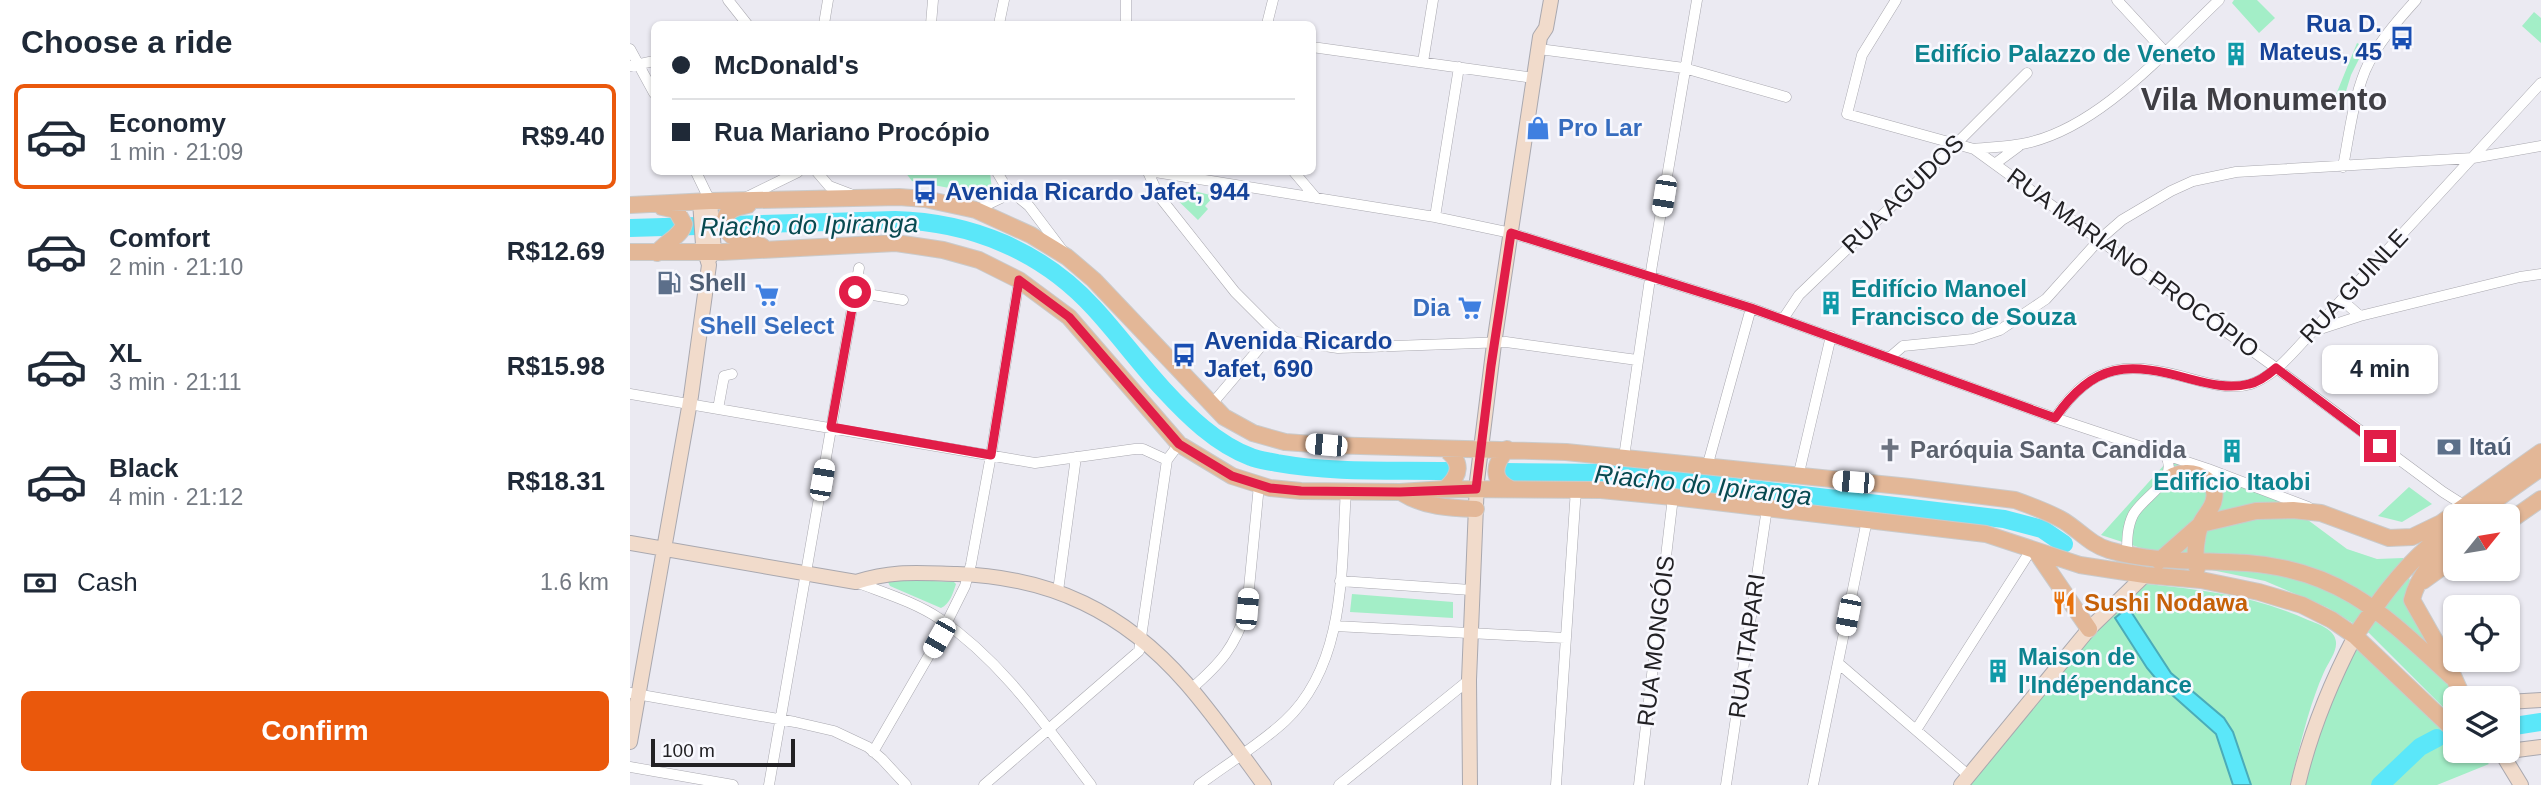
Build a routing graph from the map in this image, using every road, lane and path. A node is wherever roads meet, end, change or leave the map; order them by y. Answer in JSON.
{"nodes":[{"id":1,"x":728,"y":0,"type":"edge"},
{"id":2,"x":828,"y":0,"type":"edge"},
{"id":3,"x":933,"y":0,"type":"edge"},
{"id":4,"x":1004,"y":0,"type":"edge"},
{"id":5,"x":1126,"y":0,"type":"edge"},
{"id":6,"x":1273,"y":0,"type":"edge"},
{"id":7,"x":1433,"y":0,"type":"edge"},
{"id":8,"x":1542,"y":0,"type":"edge"},
{"id":9,"x":1550,"y":0,"type":"edge"},
{"id":10,"x":1696,"y":0,"type":"edge"},
{"id":11,"x":1896,"y":0,"type":"edge"},
{"id":12,"x":2117,"y":0,"type":"edge"},
{"id":13,"x":2219,"y":0,"type":"edge"},
{"id":14,"x":2416,"y":0,"type":"edge"},
{"id":15,"x":745,"y":21,"type":"edge"},
{"id":16,"x":824,"y":21,"type":"edge"},
{"id":17,"x":931,"y":21,"type":"edge"},
{"id":18,"x":1000,"y":21,"type":"edge"},
{"id":19,"x":1126,"y":21,"type":"edge"},
{"id":20,"x":1268,"y":21,"type":"edge"},
{"id":21,"x":1540,"y":43,"type":"junction"},
{"id":22,"x":1316,"y":48,"type":"edge"},
{"id":23,"x":630,"y":49,"type":"edge"},
{"id":24,"x":2165,"y":52,"type":"junction"},
{"id":25,"x":1423,"y":62,"type":"junction"},
{"id":26,"x":634,"y":65,"type":"edge"},
{"id":27,"x":1459,"y":68,"type":"junction"},
{"id":28,"x":1684,"y":68,"type":"junction"},
{"id":29,"x":2027,"y":73,"type":"dead end"},
{"id":30,"x":1534,"y":78,"type":"junction"},
{"id":31,"x":2541,"y":83,"type":"edge"},
{"id":32,"x":651,"y":89,"type":"edge"},
{"id":33,"x":1786,"y":97,"type":"dead end"},
{"id":34,"x":1957,"y":143,"type":"junction"},
{"id":35,"x":2023,"y":144,"type":"junction"},
{"id":36,"x":2541,"y":146,"type":"edge"},
{"id":37,"x":1974,"y":149,"type":"junction"},
{"id":38,"x":2473,"y":158,"type":"junction"},
{"id":39,"x":2445,"y":160,"type":"junction"},
{"id":40,"x":1996,"y":163,"type":"junction"},
{"id":41,"x":2343,"y":167,"type":"junction"},
{"id":42,"x":696,"y":175,"type":"edge"},
{"id":43,"x":792,"y":175,"type":"edge"},
{"id":44,"x":820,"y":175,"type":"edge"},
{"id":45,"x":999,"y":175,"type":"edge"},
{"id":46,"x":1149,"y":175,"type":"edge"},
{"id":47,"x":1174,"y":175,"type":"edge"},
{"id":48,"x":1297,"y":175,"type":"edge"},
{"id":49,"x":2454,"y":179,"type":"junction"},
{"id":50,"x":1006,"y":187,"type":"junction"},
{"id":51,"x":860,"y":197,"type":"junction"},
{"id":52,"x":1316,"y":198,"type":"junction"},
{"id":53,"x":705,"y":203,"type":"junction"},
{"id":54,"x":736,"y":204,"type":"junction"},
{"id":55,"x":630,"y":205,"type":"edge"},
{"id":56,"x":649,"y":205,"type":"junction"},
{"id":57,"x":976,"y":210,"type":"junction"},
{"id":58,"x":1435,"y":217,"type":"junction"},
{"id":59,"x":1511,"y":233,"type":"junction"},
{"id":60,"x":2099,"y":240,"type":"junction"},
{"id":61,"x":771,"y":249,"type":"junction"},
{"id":62,"x":709,"y":250,"type":"junction"},
{"id":63,"x":630,"y":252,"type":"edge"},
{"id":64,"x":657,"y":253,"type":"junction"},
{"id":65,"x":1067,"y":257,"type":"junction"},
{"id":66,"x":859,"y":268,"type":"dead end"},
{"id":67,"x":2541,"y":274,"type":"edge"},
{"id":68,"x":1650,"y":277,"type":"junction"},
{"id":69,"x":1019,"y":280,"type":"junction"},
{"id":70,"x":855,"y":292,"type":"junction"},
{"id":71,"x":903,"y":300,"type":"dead end"},
{"id":72,"x":2342,"y":300,"type":"junction"},
{"id":73,"x":1751,"y":308,"type":"junction"},
{"id":74,"x":2360,"y":316,"type":"junction"},
{"id":75,"x":1783,"y":320,"type":"junction"},
{"id":76,"x":1274,"y":331,"type":"junction"},
{"id":77,"x":2312,"y":332,"type":"junction"},
{"id":78,"x":1831,"y":336,"type":"junction"},
{"id":79,"x":1494,"y":344,"type":"junction"},
{"id":80,"x":1889,"y":358,"type":"junction"},
{"id":81,"x":1637,"y":360,"type":"junction"},
{"id":82,"x":2276,"y":368,"type":"junction"},
{"id":83,"x":732,"y":374,"type":"dead end"},
{"id":84,"x":630,"y":394,"type":"edge"},
{"id":85,"x":690,"y":404,"type":"junction"},
{"id":86,"x":1211,"y":405,"type":"junction"},
{"id":87,"x":718,"y":409,"type":"junction"},
{"id":88,"x":2055,"y":418,"type":"junction"},
{"id":89,"x":831,"y":427,"type":"junction"},
{"id":90,"x":1179,"y":444,"type":"junction"},
{"id":91,"x":1445,"y":449,"type":"junction"},
{"id":92,"x":1507,"y":449,"type":"junction"},
{"id":93,"x":2541,"y":452,"type":"edge"},
{"id":94,"x":991,"y":455,"type":"junction"},
{"id":95,"x":1479,"y":455,"type":"junction"},
{"id":96,"x":2166,"y":456,"type":"junction"},
{"id":97,"x":1076,"y":457,"type":"junction"},
{"id":98,"x":1624,"y":457,"type":"junction"},
{"id":99,"x":1167,"y":460,"type":"junction"},
{"id":100,"x":1707,"y":467,"type":"junction"},
{"id":101,"x":2541,"y":468,"type":"edge"},
{"id":102,"x":1798,"y":477,"type":"junction"},
{"id":103,"x":2164,"y":481,"type":"junction"},
{"id":104,"x":2541,"y":481,"type":"edge"},
{"id":105,"x":1259,"y":485,"type":"junction"},
{"id":106,"x":1346,"y":489,"type":"junction"},
{"id":107,"x":1446,"y":489,"type":"junction"},
{"id":108,"x":1476,"y":489,"type":"junction"},
{"id":109,"x":1511,"y":489,"type":"junction"},
{"id":110,"x":1576,"y":489,"type":"junction"},
{"id":111,"x":1400,"y":492,"type":"junction"},
{"id":112,"x":2443,"y":492,"type":"junction"},
{"id":113,"x":1673,"y":497,"type":"junction"},
{"id":114,"x":2541,"y":499,"type":"edge"},
{"id":115,"x":2446,"y":504,"type":"edge"},
{"id":116,"x":2462,"y":504,"type":"edge"},
{"id":117,"x":2487,"y":504,"type":"edge"},
{"id":118,"x":2491,"y":504,"type":"edge"},
{"id":119,"x":2496,"y":504,"type":"edge"},
{"id":120,"x":1767,"y":508,"type":"junction"},
{"id":121,"x":1476,"y":509,"type":"junction"},
{"id":122,"x":2321,"y":513,"type":"junction"},
{"id":123,"x":2520,"y":514,"type":"edge"},
{"id":124,"x":1867,"y":520,"type":"junction"},
{"id":125,"x":2201,"y":524,"type":"junction"},
{"id":126,"x":2443,"y":531,"type":"edge"},
{"id":127,"x":2443,"y":537,"type":"edge"},
{"id":128,"x":630,"y":544,"type":"edge"},
{"id":129,"x":2443,"y":545,"type":"edge"},
{"id":130,"x":664,"y":550,"type":"junction"},
{"id":131,"x":2034,"y":551,"type":"junction"},
{"id":132,"x":2127,"y":554,"type":"junction"},
{"id":133,"x":2161,"y":558,"type":"junction"},
{"id":134,"x":2195,"y":560,"type":"junction"},
{"id":135,"x":2443,"y":566,"type":"edge"},
{"id":136,"x":806,"y":573,"type":"junction"},
{"id":137,"x":968,"y":574,"type":"junction"},
{"id":138,"x":2145,"y":575,"type":"junction"},
{"id":139,"x":2201,"y":580,"type":"junction"},
{"id":140,"x":1340,"y":581,"type":"junction"},
{"id":141,"x":856,"y":582,"type":"junction"},
{"id":142,"x":2418,"y":584,"type":"junction"},
{"id":143,"x":1472,"y":590,"type":"junction"},
{"id":144,"x":1058,"y":591,"type":"junction"},
{"id":145,"x":2373,"y":609,"type":"junction"},
{"id":146,"x":947,"y":624,"type":"junction"},
{"id":147,"x":1335,"y":626,"type":"junction"},
{"id":148,"x":2089,"y":629,"type":"junction"},
{"id":149,"x":1470,"y":633,"type":"junction"},
{"id":150,"x":2355,"y":636,"type":"junction"},
{"id":151,"x":1565,"y":638,"type":"junction"},
{"id":152,"x":1142,"y":641,"type":"junction"},
{"id":153,"x":1838,"y":663,"type":"junction"},
{"id":154,"x":2452,"y":677,"type":"junction"},
{"id":155,"x":1469,"y":680,"type":"junction"},
{"id":156,"x":2457,"y":686,"type":"edge"},
{"id":157,"x":1191,"y":689,"type":"junction"},
{"id":158,"x":634,"y":694,"type":"edge"},
{"id":159,"x":2541,"y":700,"type":"edge"},
{"id":160,"x":2520,"y":701,"type":"edge"},
{"id":161,"x":780,"y":719,"type":"junction"},
{"id":162,"x":2443,"y":720,"type":"edge"},
{"id":163,"x":1049,"y":730,"type":"junction"},
{"id":164,"x":1916,"y":730,"type":"junction"},
{"id":165,"x":630,"y":742,"type":"edge"},
{"id":166,"x":2541,"y":747,"type":"edge"},
{"id":167,"x":2520,"y":749,"type":"edge"},
{"id":168,"x":873,"y":752,"type":"junction"},
{"id":169,"x":1241,"y":754,"type":"junction"},
{"id":170,"x":2507,"y":763,"type":"edge"},
{"id":171,"x":630,"y":767,"type":"edge"},
{"id":172,"x":1964,"y":780,"type":"edge"},
{"id":173,"x":733,"y":785,"type":"edge"},
{"id":174,"x":769,"y":785,"type":"edge"},
{"id":175,"x":906,"y":785,"type":"edge"},
{"id":176,"x":984,"y":785,"type":"edge"},
{"id":177,"x":1091,"y":785,"type":"edge"},
{"id":178,"x":1199,"y":785,"type":"edge"},
{"id":179,"x":1264,"y":785,"type":"edge"},
{"id":180,"x":1339,"y":785,"type":"edge"},
{"id":181,"x":1470,"y":785,"type":"edge"},
{"id":182,"x":1556,"y":785,"type":"edge"},
{"id":183,"x":1639,"y":785,"type":"edge"},
{"id":184,"x":1726,"y":785,"type":"edge"},
{"id":185,"x":1813,"y":785,"type":"edge"},
{"id":186,"x":2298,"y":785,"type":"edge"},
{"id":187,"x":2521,"y":785,"type":"edge"}],
"edges":[{"from":1,"to":15,"type":"street"},
{"from":2,"to":16,"type":"street"},
{"from":3,"to":17,"type":"street"},
{"from":4,"to":18,"type":"street"},
{"from":5,"to":19,"type":"street"},
{"from":6,"to":20,"type":"street"},
{"from":7,"to":25,"type":"street"},
{"from":8,"to":21,"type":"street"},
{"from":9,"to":21,"type":"street"},
{"from":10,"to":28,"type":"street"},
{"from":11,"to":34,"type":"street","name":"RUA MARIANO PROCÓPIO"},
{"from":12,"to":24,"type":"street"},
{"from":13,"to":24,"type":"street"},
{"from":14,"to":41,"type":"street"},
{"from":21,"to":28,"type":"street"},
{"from":21,"to":30,"type":"street"},
{"from":22,"to":25,"type":"street"},
{"from":23,"to":26,"type":"street"},
{"from":24,"to":35,"type":"street"},
{"from":25,"to":27,"type":"street"},
{"from":26,"to":32,"type":"street"},
{"from":27,"to":30,"type":"street"},
{"from":27,"to":58,"type":"street"},
{"from":28,"to":33,"type":"street"},
{"from":28,"to":68,"type":"street"},
{"from":29,"to":34,"type":"street","name":"RUA AGUDOS"},
{"from":30,"to":59,"type":"street"},
{"from":31,"to":38,"type":"street","name":"RUA GUINLE"},
{"from":34,"to":37,"type":"street","name":"RUA MARIANO PROCÓPIO"},
{"from":34,"to":75,"type":"street","name":"RUA AGUDOS"},
{"from":35,"to":37,"type":"street"},
{"from":35,"to":40,"type":"street"},
{"from":36,"to":38,"type":"street"},
{"from":37,"to":40,"type":"street","name":"RUA MARIANO PROCÓPIO"},
{"from":38,"to":39,"type":"street"},
{"from":38,"to":49,"type":"street","name":"RUA GUINLE"},
{"from":39,"to":41,"type":"street"},
{"from":39,"to":49,"type":"street"},
{"from":40,"to":60,"type":"street","name":"RUA MARIANO PROCÓPIO"},
{"from":41,"to":60,"type":"street"},
{"from":42,"to":53,"type":"street"},
{"from":43,"to":54,"type":"street"},
{"from":44,"to":51,"type":"street"},
{"from":45,"to":50,"type":"street"},
{"from":46,"to":76,"type":"street"},
{"from":47,"to":52,"type":"street"},
{"from":48,"to":52,"type":"street"},
{"from":49,"to":72,"type":"street","name":"RUA GUINLE"},
{"from":50,"to":57,"type":"street"},
{"from":50,"to":65,"type":"street"},
{"from":51,"to":54,"type":"main road"},
{"from":51,"to":57,"type":"main road"},
{"from":52,"to":58,"type":"street"},
{"from":53,"to":54,"type":"main road"},
{"from":53,"to":56,"type":"main road"},
{"from":53,"to":62,"type":"street"},
{"from":54,"to":61,"type":"main road"},
{"from":55,"to":56,"type":"main road"},
{"from":56,"to":64,"type":"main road"},
{"from":57,"to":65,"type":"main road"},
{"from":58,"to":59,"type":"street"},
{"from":59,"to":68,"type":"street"},
{"from":59,"to":79,"type":"street"},
{"from":60,"to":80,"type":"street"},
{"from":60,"to":82,"type":"street","name":"RUA MARIANO PROCÓPIO"},
{"from":61,"to":62,"type":"main road"},
{"from":61,"to":69,"type":"main road"},
{"from":62,"to":64,"type":"main road"},
{"from":62,"to":85,"type":"street"},
{"from":63,"to":64,"type":"main road"},
{"from":65,"to":86,"type":"main road"},
{"from":66,"to":70,"type":"street"},
{"from":67,"to":74,"type":"street"},
{"from":68,"to":73,"type":"street"},
{"from":68,"to":81,"type":"street"},
{"from":69,"to":90,"type":"main road"},
{"from":69,"to":94,"type":"street"},
{"from":70,"to":71,"type":"street"},
{"from":70,"to":89,"type":"street"},
{"from":72,"to":74,"type":"street"},
{"from":72,"to":77,"type":"street","name":"RUA GUINLE"},
{"from":73,"to":75,"type":"street"},
{"from":73,"to":100,"type":"street"},
{"from":74,"to":77,"type":"street"},
{"from":75,"to":78,"type":"street"},
{"from":76,"to":79,"type":"street"},
{"from":76,"to":86,"type":"street"},
{"from":77,"to":82,"type":"street","name":"RUA GUINLE"},
{"from":78,"to":80,"type":"street"},
{"from":78,"to":102,"type":"street"},
{"from":79,"to":81,"type":"street"},
{"from":79,"to":95,"type":"street"},
{"from":80,"to":88,"type":"street"},
{"from":81,"to":98,"type":"street"},
{"from":82,"to":88,"type":"street","name":"RUA GUINLE"},
{"from":82,"to":112,"type":"street","name":"RUA MARIANO PROCÓPIO"},
{"from":83,"to":87,"type":"street"},
{"from":84,"to":85,"type":"street"},
{"from":85,"to":87,"type":"street"},
{"from":85,"to":130,"type":"street"},
{"from":86,"to":91,"type":"main road"},
{"from":87,"to":89,"type":"street"},
{"from":88,"to":96,"type":"street"},
{"from":89,"to":94,"type":"street"},
{"from":89,"to":136,"type":"street"},
{"from":90,"to":99,"type":"street"},
{"from":90,"to":105,"type":"main road"},
{"from":91,"to":95,"type":"main road"},
{"from":91,"to":107,"type":"main road"},
{"from":92,"to":95,"type":"main road"},
{"from":92,"to":98,"type":"main road"},
{"from":92,"to":109,"type":"main road"},
{"from":93,"to":117,"type":"main road"},
{"from":94,"to":97,"type":"street"},
{"from":94,"to":137,"type":"street"},
{"from":95,"to":108,"type":"street"},
{"from":96,"to":103,"type":"street"},
{"from":96,"to":122,"type":"street"},
{"from":97,"to":99,"type":"street"},
{"from":97,"to":144,"type":"street"},
{"from":98,"to":100,"type":"main road"},
{"from":99,"to":152,"type":"street"},
{"from":100,"to":102,"type":"main road"},
{"from":101,"to":118,"type":"main road"},
{"from":102,"to":132,"type":"main road"},
{"from":103,"to":125,"type":"main road"},
{"from":103,"to":132,"type":"street"},
{"from":104,"to":119,"type":"main road"},
{"from":105,"to":106,"type":"main road"},
{"from":105,"to":157,"type":"street"},
{"from":106,"to":111,"type":"main road"},
{"from":106,"to":140,"type":"street"},
{"from":107,"to":108,"type":"main road"},
{"from":107,"to":111,"type":"main road"},
{"from":108,"to":109,"type":"main road"},
{"from":108,"to":121,"type":"street"},
{"from":109,"to":110,"type":"main road"},
{"from":110,"to":113,"type":"main road"},
{"from":110,"to":151,"type":"street"},
{"from":111,"to":121,"type":"main road"},
{"from":112,"to":115,"type":"street"},
{"from":112,"to":116,"type":"street","name":"RUA MARIANO PROCÓPIO"},
{"from":113,"to":120,"type":"main road"},
{"from":113,"to":183,"type":"street","name":"RUA MONGÓIS"},
{"from":114,"to":123,"type":"main road"},
{"from":120,"to":124,"type":"main road"},
{"from":120,"to":184,"type":"street","name":"RUA ITAPARI"},
{"from":121,"to":143,"type":"street"},
{"from":122,"to":125,"type":"main road"},
{"from":122,"to":126,"type":"main road"},
{"from":124,"to":131,"type":"main road"},
{"from":124,"to":153,"type":"street"},
{"from":125,"to":133,"type":"main road"},
{"from":125,"to":134,"type":"main road"},
{"from":127,"to":145,"type":"main road"},
{"from":128,"to":130,"type":"street"},
{"from":129,"to":142,"type":"main road"},
{"from":130,"to":136,"type":"street"},
{"from":130,"to":158,"type":"street"},
{"from":131,"to":138,"type":"main road"},
{"from":131,"to":148,"type":"main road"},
{"from":131,"to":164,"type":"street"},
{"from":132,"to":133,"type":"main road"},
{"from":133,"to":134,"type":"main road"},
{"from":133,"to":138,"type":"main road"},
{"from":134,"to":139,"type":"main road"},
{"from":134,"to":145,"type":"main road"},
{"from":135,"to":142,"type":"main road"},
{"from":136,"to":141,"type":"street"},
{"from":136,"to":161,"type":"street"},
{"from":137,"to":141,"type":"street"},
{"from":137,"to":144,"type":"street"},
{"from":137,"to":146,"type":"street"},
{"from":138,"to":139,"type":"main road"},
{"from":138,"to":148,"type":"street"},
{"from":139,"to":150,"type":"main road"},
{"from":140,"to":143,"type":"street"},
{"from":140,"to":147,"type":"street"},
{"from":141,"to":146,"type":"street"},
{"from":142,"to":154,"type":"main road"},
{"from":143,"to":149,"type":"street"},
{"from":144,"to":152,"type":"street"},
{"from":145,"to":150,"type":"main road"},
{"from":145,"to":154,"type":"main road"},
{"from":146,"to":163,"type":"street"},
{"from":146,"to":168,"type":"street"},
{"from":147,"to":149,"type":"street"},
{"from":147,"to":169,"type":"street"},
{"from":148,"to":172,"type":"street"},
{"from":149,"to":151,"type":"street"},
{"from":149,"to":155,"type":"street"},
{"from":150,"to":162,"type":"main road"},
{"from":150,"to":186,"type":"street"},
{"from":151,"to":182,"type":"street"},
{"from":152,"to":157,"type":"street"},
{"from":152,"to":163,"type":"street"},
{"from":153,"to":164,"type":"street"},
{"from":153,"to":185,"type":"street"},
{"from":154,"to":156,"type":"main road"},
{"from":155,"to":180,"type":"street"},
{"from":155,"to":181,"type":"street"},
{"from":157,"to":169,"type":"street"},
{"from":158,"to":161,"type":"street"},
{"from":158,"to":165,"type":"street"},
{"from":159,"to":160,"type":"street"},
{"from":161,"to":168,"type":"street"},
{"from":161,"to":174,"type":"street"},
{"from":163,"to":176,"type":"street"},
{"from":163,"to":177,"type":"street"},
{"from":164,"to":172,"type":"street"},
{"from":166,"to":167,"type":"street"},
{"from":168,"to":175,"type":"street"},
{"from":169,"to":178,"type":"street"},
{"from":169,"to":179,"type":"street"},
{"from":170,"to":187,"type":"street"},
{"from":171,"to":173,"type":"street"}]}
